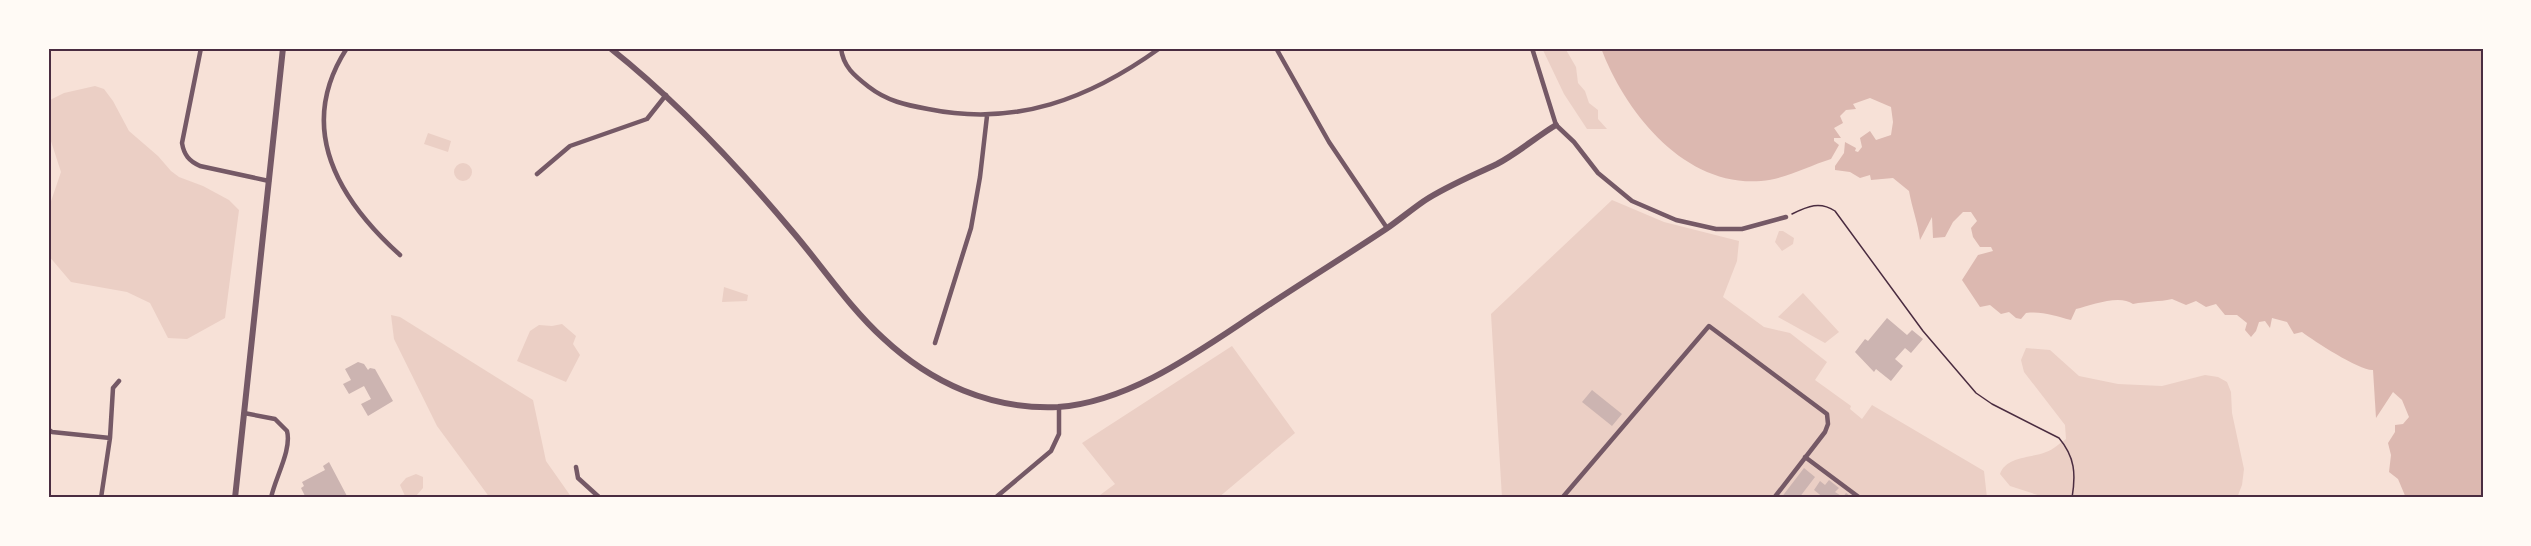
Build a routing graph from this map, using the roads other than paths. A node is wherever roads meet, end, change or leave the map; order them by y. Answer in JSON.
{"nodes":[{"id":1,"x":201,"y":48,"type":"edge"},
{"id":2,"x":283,"y":48,"type":"edge"},
{"id":3,"x":347,"y":48,"type":"edge"},
{"id":4,"x":610,"y":48,"type":"edge"},
{"id":5,"x":841,"y":48,"type":"edge"},
{"id":6,"x":1160,"y":48,"type":"edge"},
{"id":7,"x":1276,"y":48,"type":"edge"},
{"id":8,"x":1532,"y":48,"type":"edge"},
{"id":9,"x":666,"y":96,"type":"junction"},
{"id":10,"x":987,"y":116,"type":"junction"},
{"id":11,"x":1556,"y":125,"type":"junction"},
{"id":12,"x":537,"y":174,"type":"dead end"},
{"id":13,"x":269,"y":181,"type":"junction"},
{"id":14,"x":1786,"y":218,"type":"road end"},
{"id":15,"x":1387,"y":228,"type":"junction"},
{"id":16,"x":400,"y":255,"type":"dead end"},
{"id":17,"x":935,"y":343,"type":"dead end"},
{"id":18,"x":119,"y":381,"type":"dead end"},
{"id":19,"x":1059,"y":407,"type":"junction"},
{"id":20,"x":244,"y":413,"type":"junction"},
{"id":21,"x":48,"y":429,"type":"edge"},
{"id":22,"x":110,"y":438,"type":"junction"},
{"id":23,"x":1805,"y":457,"type":"junction"},
{"id":24,"x":576,"y":467,"type":"dead end"},
{"id":25,"x":101,"y":498,"type":"edge"},
{"id":26,"x":235,"y":498,"type":"edge"},
{"id":27,"x":271,"y":498,"type":"edge"},
{"id":28,"x":600,"y":498,"type":"edge"},
{"id":29,"x":995,"y":498,"type":"edge"},
{"id":30,"x":1562,"y":498,"type":"edge"},
{"id":31,"x":1774,"y":498,"type":"edge"},
{"id":32,"x":1860,"y":498,"type":"edge"}],
"edges":[{"from":1,"to":13,"type":"street"},
{"from":2,"to":13,"type":"street"},
{"from":3,"to":16,"type":"street"},
{"from":4,"to":9,"type":"street"},
{"from":5,"to":10,"type":"street"},
{"from":6,"to":10,"type":"street"},
{"from":7,"to":15,"type":"street"},
{"from":8,"to":11,"type":"street"},
{"from":9,"to":12,"type":"street"},
{"from":9,"to":19,"type":"street"},
{"from":10,"to":17,"type":"street"},
{"from":11,"to":14,"type":"street"},
{"from":11,"to":15,"type":"street"},
{"from":13,"to":20,"type":"street"},
{"from":15,"to":19,"type":"street"},
{"from":18,"to":22,"type":"street"},
{"from":19,"to":29,"type":"street"},
{"from":20,"to":26,"type":"street"},
{"from":20,"to":27,"type":"street"},
{"from":21,"to":22,"type":"street"},
{"from":22,"to":25,"type":"street"},
{"from":23,"to":30,"type":"street"},
{"from":23,"to":31,"type":"street"},
{"from":23,"to":32,"type":"street"},
{"from":24,"to":28,"type":"street"}]}
